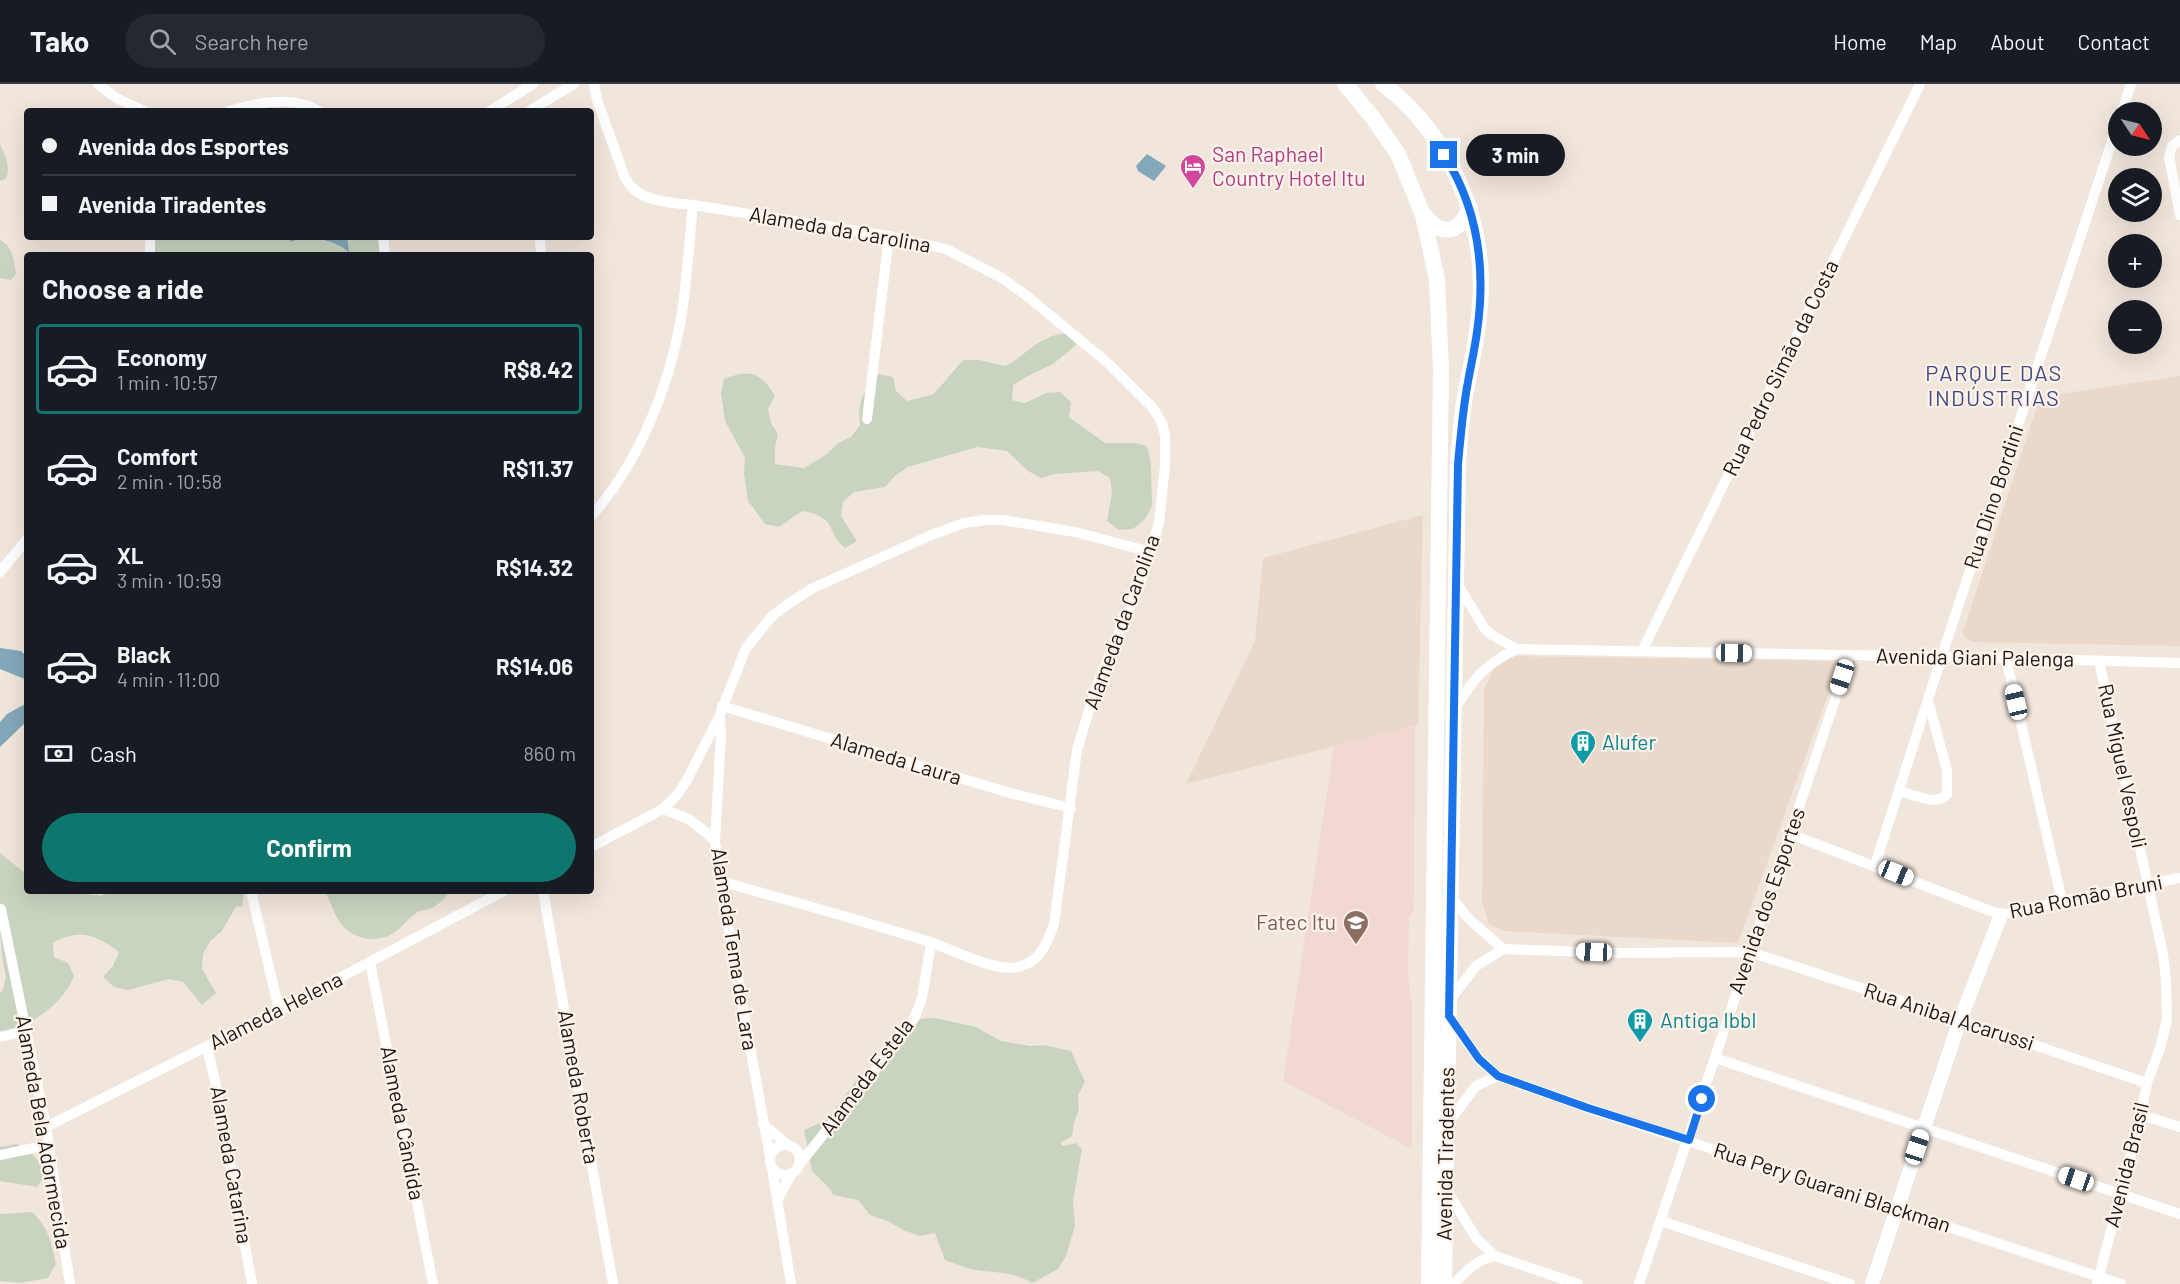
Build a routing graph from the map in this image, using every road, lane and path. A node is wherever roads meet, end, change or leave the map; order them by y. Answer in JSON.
{"nodes":[{"id":1,"x":98,"y":84,"type":"edge"},
{"id":2,"x":533,"y":84,"type":"edge"},
{"id":3,"x":574,"y":84,"type":"edge"},
{"id":4,"x":594,"y":84,"type":"edge"},
{"id":5,"x":1345,"y":84,"type":"edge"},
{"id":6,"x":1383,"y":84,"type":"edge"},
{"id":7,"x":1920,"y":84,"type":"edge"},
{"id":8,"x":2131,"y":84,"type":"edge"},
{"id":9,"x":2125,"y":102,"type":"edge"},
{"id":10,"x":505,"y":107,"type":"edge"},
{"id":11,"x":138,"y":108,"type":"edge"},
{"id":12,"x":240,"y":108,"type":"edge"},
{"id":13,"x":314,"y":108,"type":"edge"},
{"id":14,"x":535,"y":108,"type":"edge"},
{"id":15,"x":2180,"y":140,"type":"edge"},
{"id":16,"x":2108,"y":153,"type":"edge"},
{"id":17,"x":693,"y":205,"type":"junction"},
{"id":18,"x":1470,"y":208,"type":"junction"},
{"id":19,"x":1423,"y":215,"type":"junction"},
{"id":20,"x":2180,"y":215,"type":"edge"},
{"id":21,"x":889,"y":236,"type":"junction"},
{"id":22,"x":867,"y":419,"type":"dead end"},
{"id":23,"x":594,"y":512,"type":"edge"},
{"id":24,"x":24,"y":543,"type":"edge"},
{"id":25,"x":1151,"y":552,"type":"junction"},
{"id":26,"x":0,"y":572,"type":"edge"},
{"id":27,"x":1456,"y":582,"type":"junction"},
{"id":28,"x":1517,"y":649,"type":"junction"},
{"id":29,"x":1642,"y":651,"type":"junction"},
{"id":30,"x":1850,"y":655,"type":"junction"},
{"id":31,"x":1942,"y":657,"type":"junction"},
{"id":32,"x":2006,"y":658,"type":"junction"},
{"id":33,"x":2099,"y":661,"type":"junction"},
{"id":34,"x":2180,"y":663,"type":"edge"},
{"id":35,"x":1928,"y":701,"type":"junction"},
{"id":36,"x":721,"y":710,"type":"junction"},
{"id":37,"x":1454,"y":710,"type":"junction"},
{"id":38,"x":1899,"y":791,"type":"junction"},
{"id":39,"x":1071,"y":808,"type":"junction"},
{"id":40,"x":663,"y":809,"type":"junction"},
{"id":41,"x":1790,"y":834,"type":"junction"},
{"id":42,"x":715,"y":840,"type":"junction"},
{"id":43,"x":594,"y":845,"type":"edge"},
{"id":44,"x":1875,"y":865,"type":"junction"},
{"id":45,"x":2180,"y":878,"type":"edge"},
{"id":46,"x":720,"y":881,"type":"junction"},
{"id":47,"x":2148,"y":885,"type":"junction"},
{"id":48,"x":252,"y":894,"type":"edge"},
{"id":49,"x":498,"y":894,"type":"edge"},
{"id":50,"x":544,"y":894,"type":"edge"},
{"id":51,"x":1450,"y":896,"type":"junction"},
{"id":52,"x":2062,"y":901,"type":"junction"},
{"id":53,"x":1,"y":909,"type":"edge"},
{"id":54,"x":2001,"y":915,"type":"junction"},
{"id":55,"x":932,"y":943,"type":"junction"},
{"id":56,"x":1503,"y":949,"type":"junction"},
{"id":57,"x":1750,"y":952,"type":"junction"},
{"id":58,"x":370,"y":962,"type":"junction"},
{"id":59,"x":1449,"y":1009,"type":"junction"},
{"id":60,"x":279,"y":1010,"type":"junction"},
{"id":61,"x":2180,"y":1019,"type":"edge"},
{"id":62,"x":1960,"y":1020,"type":"junction"},
{"id":63,"x":2167,"y":1020,"type":"junction"},
{"id":64,"x":25,"y":1031,"type":"junction"},
{"id":65,"x":0,"y":1037,"type":"edge"},
{"id":66,"x":207,"y":1047,"type":"junction"},
{"id":67,"x":2160,"y":1048,"type":"joint"},
{"id":68,"x":1715,"y":1058,"type":"junction"},
{"id":69,"x":1498,"y":1076,"type":"junction"},
{"id":70,"x":2147,"y":1083,"type":"junction"},
{"id":71,"x":2141,"y":1114,"type":"junction"},
{"id":72,"x":1448,"y":1123,"type":"junction"},
{"id":73,"x":763,"y":1124,"type":"junction"},
{"id":74,"x":46,"y":1127,"type":"junction"},
{"id":75,"x":1923,"y":1127,"type":"junction"},
{"id":76,"x":2180,"y":1127,"type":"edge"},
{"id":77,"x":1689,"y":1140,"type":"junction"},
{"id":78,"x":818,"y":1142,"type":"junction"},
{"id":79,"x":48,"y":1145,"type":"junction"},
{"id":80,"x":791,"y":1147,"type":"junction"},
{"id":81,"x":0,"y":1155,"type":"edge"},
{"id":82,"x":770,"y":1157,"type":"junction"},
{"id":83,"x":772,"y":1168,"type":"junction"},
{"id":84,"x":795,"y":1169,"type":"junction"},
{"id":85,"x":1445,"y":1188,"type":"junction"},
{"id":86,"x":2120,"y":1194,"type":"junction"},
{"id":87,"x":777,"y":1200,"type":"junction"},
{"id":88,"x":1896,"y":1209,"type":"junction"},
{"id":89,"x":2180,"y":1214,"type":"edge"},
{"id":90,"x":1661,"y":1221,"type":"junction"},
{"id":91,"x":1495,"y":1256,"type":"junction"},
{"id":92,"x":2098,"y":1280,"type":"edge"},
{"id":93,"x":70,"y":1284,"type":"edge"},
{"id":94,"x":252,"y":1284,"type":"edge"},
{"id":95,"x":433,"y":1284,"type":"edge"},
{"id":96,"x":613,"y":1284,"type":"edge"},
{"id":97,"x":791,"y":1284,"type":"edge"},
{"id":98,"x":1429,"y":1284,"type":"edge"},
{"id":99,"x":1444,"y":1284,"type":"edge"},
{"id":100,"x":1454,"y":1284,"type":"edge"},
{"id":101,"x":1578,"y":1284,"type":"edge"},
{"id":102,"x":1639,"y":1284,"type":"edge"},
{"id":103,"x":1851,"y":1284,"type":"edge"},
{"id":104,"x":1872,"y":1284,"type":"edge"},
{"id":105,"x":2121,"y":1284,"type":"edge"}],
"edges":[{"from":1,"to":11,"type":"street"},
{"from":2,"to":10,"type":"street"},
{"from":3,"to":14,"type":"street"},
{"from":4,"to":17,"type":"street","name":"Alameda da Carolina"},
{"from":5,"to":19,"type":"main road","name":"Avenida Tiradentes"},
{"from":6,"to":18,"type":"main road","name":"Avenida Tiradentes"},
{"from":7,"to":29,"type":"street","name":"Rua Pedro Simão da Costa"},
{"from":8,"to":9,"type":"street"},
{"from":12,"to":13,"type":"street"},
{"from":15,"to":20,"type":"street"},
{"from":16,"to":31,"type":"street","name":"Rua Dino Bordini"},
{"from":17,"to":21,"type":"street","name":"Alameda da Carolina"},
{"from":17,"to":23,"type":"street"},
{"from":18,"to":19,"type":"main road"},
{"from":18,"to":27,"type":"main road","name":"Avenida Tiradentes"},
{"from":19,"to":98,"type":"main road","name":"Avenida Tiradentes"},
{"from":21,"to":22,"type":"street"},
{"from":21,"to":25,"type":"street","name":"Alameda da Carolina"},
{"from":24,"to":26,"type":"street"},
{"from":25,"to":36,"type":"street","name":"Alameda Tema de Lara"},
{"from":25,"to":39,"type":"street","name":"Alameda da Carolina"},
{"from":27,"to":28,"type":"street"},
{"from":27,"to":37,"type":"main road","name":"Avenida Tiradentes"},
{"from":28,"to":29,"type":"street","name":"Avenida Giani Palenga"},
{"from":28,"to":37,"type":"street"},
{"from":29,"to":30,"type":"street","name":"Avenida Giani Palenga"},
{"from":30,"to":31,"type":"street","name":"Avenida Giani Palenga"},
{"from":30,"to":41,"type":"street","name":"Avenida dos Esportes"},
{"from":31,"to":32,"type":"street","name":"Avenida Giani Palenga"},
{"from":31,"to":35,"type":"street","name":"Rua Dino Bordini"},
{"from":32,"to":33,"type":"street","name":"Avenida Giani Palenga"},
{"from":32,"to":52,"type":"street"},
{"from":33,"to":34,"type":"street","name":"Avenida Giani Palenga"},
{"from":33,"to":47,"type":"street","name":"Rua Miguel Vespoli"},
{"from":35,"to":38,"type":"street","name":"Rua Dino Bordini"},
{"from":35,"to":38,"type":"street"},
{"from":36,"to":39,"type":"street","name":"Alameda Laura"},
{"from":36,"to":40,"type":"street"},
{"from":36,"to":42,"type":"street","name":"Alameda Tema de Lara"},
{"from":37,"to":51,"type":"main road","name":"Avenida Tiradentes"},
{"from":38,"to":44,"type":"street","name":"Rua Dino Bordini"},
{"from":39,"to":55,"type":"street","name":"Alameda da Carolina"},
{"from":40,"to":42,"type":"street"},
{"from":40,"to":43,"type":"street"},
{"from":41,"to":44,"type":"street","name":"Rua Romão Bruni"},
{"from":41,"to":57,"type":"street","name":"Avenida dos Esportes"},
{"from":42,"to":46,"type":"street","name":"Alameda Tema de Lara"},
{"from":44,"to":54,"type":"street","name":"Rua Romão Bruni"},
{"from":45,"to":47,"type":"street","name":"Rua Romão Bruni"},
{"from":46,"to":55,"type":"street","name":"Alameda da Carolina"},
{"from":46,"to":73,"type":"street","name":"Alameda Tema de Lara"},
{"from":47,"to":52,"type":"street","name":"Rua Romão Bruni"},
{"from":47,"to":63,"type":"street","name":"Rua Miguel Vespoli"},
{"from":48,"to":60,"type":"street"},
{"from":49,"to":58,"type":"street","name":"Alameda Helena"},
{"from":50,"to":96,"type":"street","name":"Alameda Roberta"},
{"from":51,"to":56,"type":"street"},
{"from":51,"to":59,"type":"main road","name":"Avenida Tiradentes"},
{"from":52,"to":54,"type":"street","name":"Rua Romão Bruni"},
{"from":53,"to":64,"type":"street","name":"Alameda Bela Adormecida"},
{"from":54,"to":62,"type":"street"},
{"from":55,"to":78,"type":"street","name":"Alameda Estela"},
{"from":56,"to":57,"type":"street","name":"Rua Anibal Acarussi"},
{"from":56,"to":59,"type":"street"},
{"from":57,"to":62,"type":"street","name":"Rua Anibal Acarussi"},
{"from":57,"to":68,"type":"street","name":"Avenida dos Esportes"},
{"from":58,"to":60,"type":"street","name":"Alameda Helena"},
{"from":58,"to":95,"type":"street","name":"Alameda Cândida"},
{"from":59,"to":69,"type":"street","name":"Rua Pery Guarani Blackman"},
{"from":59,"to":72,"type":"main road","name":"Avenida Tiradentes"},
{"from":60,"to":66,"type":"street","name":"Alameda Helena"},
{"from":61,"to":63,"type":"street"},
{"from":62,"to":70,"type":"street","name":"Rua Anibal Acarussi"},
{"from":62,"to":75,"type":"street"},
{"from":63,"to":67,"type":"street","name":"Rua Miguel Vespoli"},
{"from":64,"to":65,"type":"street"},
{"from":64,"to":74,"type":"street","name":"Alameda Bela Adormecida"},
{"from":66,"to":74,"type":"street","name":"Alameda Helena"},
{"from":66,"to":94,"type":"street","name":"Alameda Catarina"},
{"from":67,"to":70,"type":"street","name":"Avenida Brasil"},
{"from":68,"to":75,"type":"street"},
{"from":68,"to":77,"type":"street","name":"Avenida dos Esportes"},
{"from":69,"to":72,"type":"street"},
{"from":69,"to":77,"type":"street","name":"Rua Pery Guarani Blackman"},
{"from":70,"to":71,"type":"street","name":"Avenida Brasil"},
{"from":71,"to":76,"type":"street"},
{"from":71,"to":86,"type":"street","name":"Avenida Brasil"},
{"from":72,"to":85,"type":"main road","name":"Avenida Tiradentes"},
{"from":73,"to":80,"type":"street"},
{"from":73,"to":82,"type":"street","name":"Alameda Tema de Lara"},
{"from":74,"to":79,"type":"street","name":"Alameda Bela Adormecida"},
{"from":75,"to":86,"type":"street"},
{"from":75,"to":88,"type":"street"},
{"from":77,"to":88,"type":"street","name":"Rua Pery Guarani Blackman"},
{"from":77,"to":90,"type":"street","name":"Avenida dos Esportes"},
{"from":78,"to":80,"type":"street","name":"Alameda Estela"},
{"from":78,"to":84,"type":"street","name":"Alameda Estela"},
{"from":79,"to":81,"type":"street"},
{"from":79,"to":93,"type":"street","name":"Alameda Bela Adormecida"},
{"from":80,"to":82,"type":"street"},
{"from":80,"to":84,"type":"street"},
{"from":82,"to":83,"type":"street","name":"Alameda Tema de Lara"},
{"from":83,"to":84,"type":"street"},
{"from":83,"to":87,"type":"street","name":"Alameda Tema de Lara"},
{"from":84,"to":87,"type":"street"},
{"from":85,"to":91,"type":"street"},
{"from":85,"to":99,"type":"main road","name":"Avenida Tiradentes"},
{"from":86,"to":89,"type":"street"},
{"from":86,"to":92,"type":"street","name":"Avenida Brasil"},
{"from":87,"to":97,"type":"street","name":"Alameda Tema de Lara"},
{"from":88,"to":92,"type":"street","name":"Rua Pery Guarani Blackman"},
{"from":88,"to":104,"type":"street"},
{"from":90,"to":102,"type":"street","name":"Avenida dos Esportes"},
{"from":90,"to":103,"type":"street"},
{"from":91,"to":100,"type":"street"},
{"from":91,"to":101,"type":"street"},
{"from":92,"to":105,"type":"street","name":"Rua Pery Guarani Blackman"}]}
